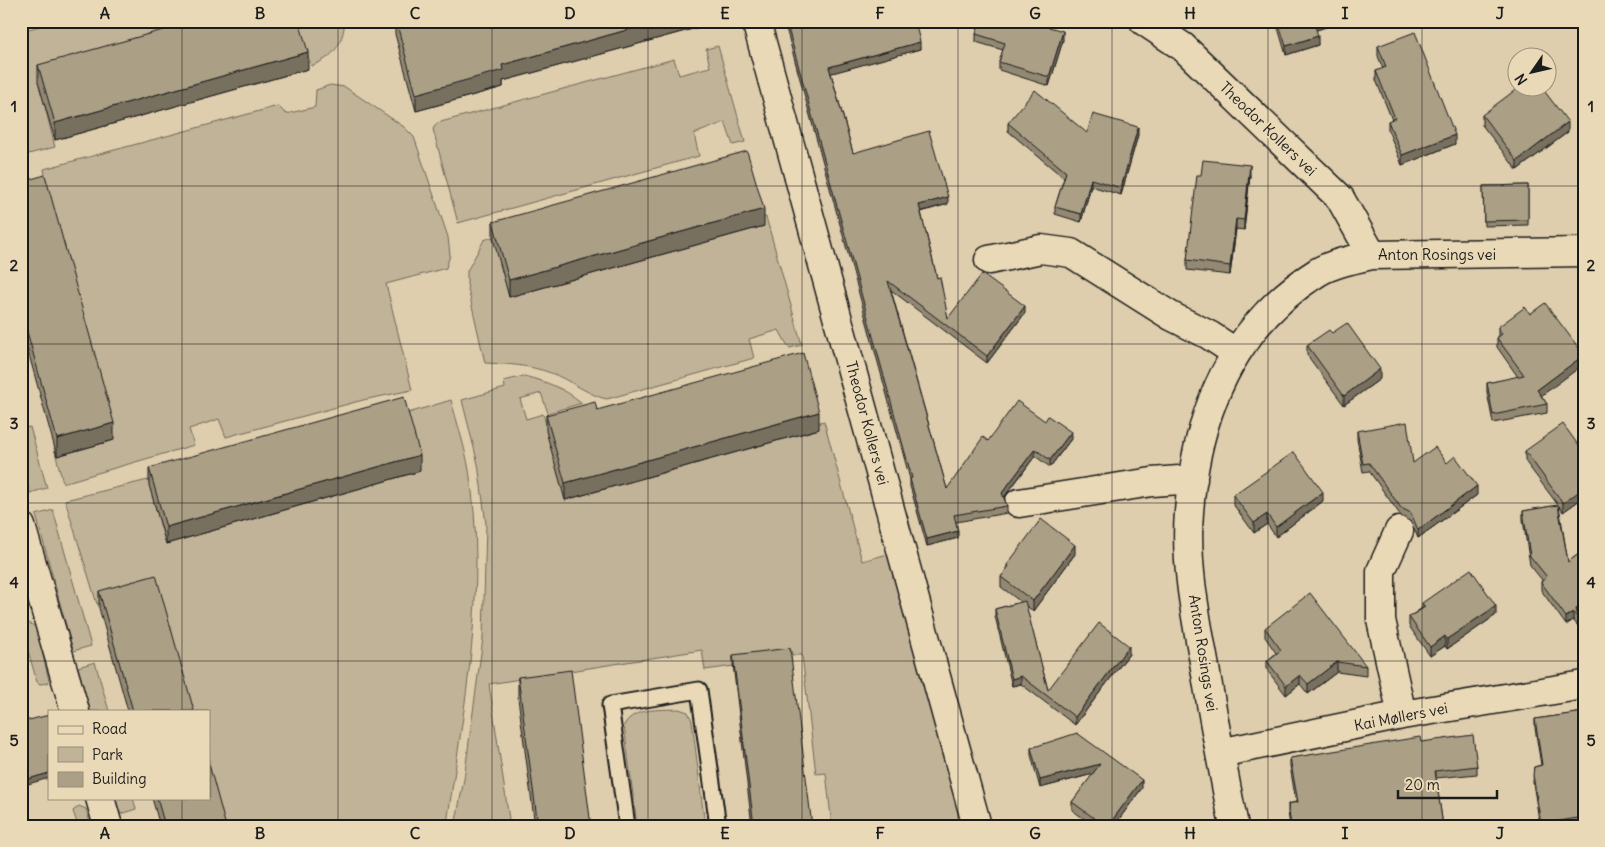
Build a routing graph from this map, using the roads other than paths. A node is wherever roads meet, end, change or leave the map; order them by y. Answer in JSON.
{"nodes":[{"id":1,"x":756,"y":21,"type":"edge"},
{"id":2,"x":1144,"y":21,"type":"edge"},
{"id":3,"x":1584,"y":252,"type":"edge"},
{"id":4,"x":1372,"y":255,"type":"junction"},
{"id":5,"x":989,"y":260,"type":"dead end"},
{"id":6,"x":1235,"y":352,"type":"junction"},
{"id":7,"x":1193,"y":479,"type":"junction"},
{"id":8,"x":1019,"y":504,"type":"dead end"},
{"id":9,"x":21,"y":526,"type":"edge"},
{"id":10,"x":1399,"y":531,"type":"dead end"},
{"id":11,"x":1584,"y":685,"type":"edge"},
{"id":12,"x":75,"y":710,"type":"edge"},
{"id":13,"x":1402,"y":715,"type":"junction"},
{"id":14,"x":1220,"y":753,"type":"junction"},
{"id":15,"x":101,"y":800,"type":"edge"},
{"id":16,"x":108,"y":826,"type":"edge"},
{"id":17,"x":627,"y":826,"type":"edge"},
{"id":18,"x":718,"y":826,"type":"edge"},
{"id":19,"x":977,"y":826,"type":"edge"},
{"id":20,"x":1234,"y":826,"type":"edge"}],
"edges":[{"from":1,"to":19,"type":"street","name":"Theodor Kollers vei"},
{"from":2,"to":4,"type":"street","name":"Theodor Kollers vei"},
{"from":3,"to":4,"type":"street","name":"Anton Rosings vei"},
{"from":4,"to":6,"type":"street","name":"Anton Rosings vei"},
{"from":5,"to":6,"type":"street"},
{"from":6,"to":7,"type":"street","name":"Anton Rosings vei"},
{"from":7,"to":8,"type":"street"},
{"from":7,"to":14,"type":"street","name":"Anton Rosings vei"},
{"from":9,"to":12,"type":"street"},
{"from":10,"to":13,"type":"street"},
{"from":11,"to":13,"type":"street","name":"Kai Møllers vei"},
{"from":13,"to":14,"type":"street","name":"Kai Møllers vei"},
{"from":14,"to":20,"type":"street","name":"Anton Rosings vei"},
{"from":15,"to":16,"type":"street"},
{"from":17,"to":18,"type":"lane"}]}
